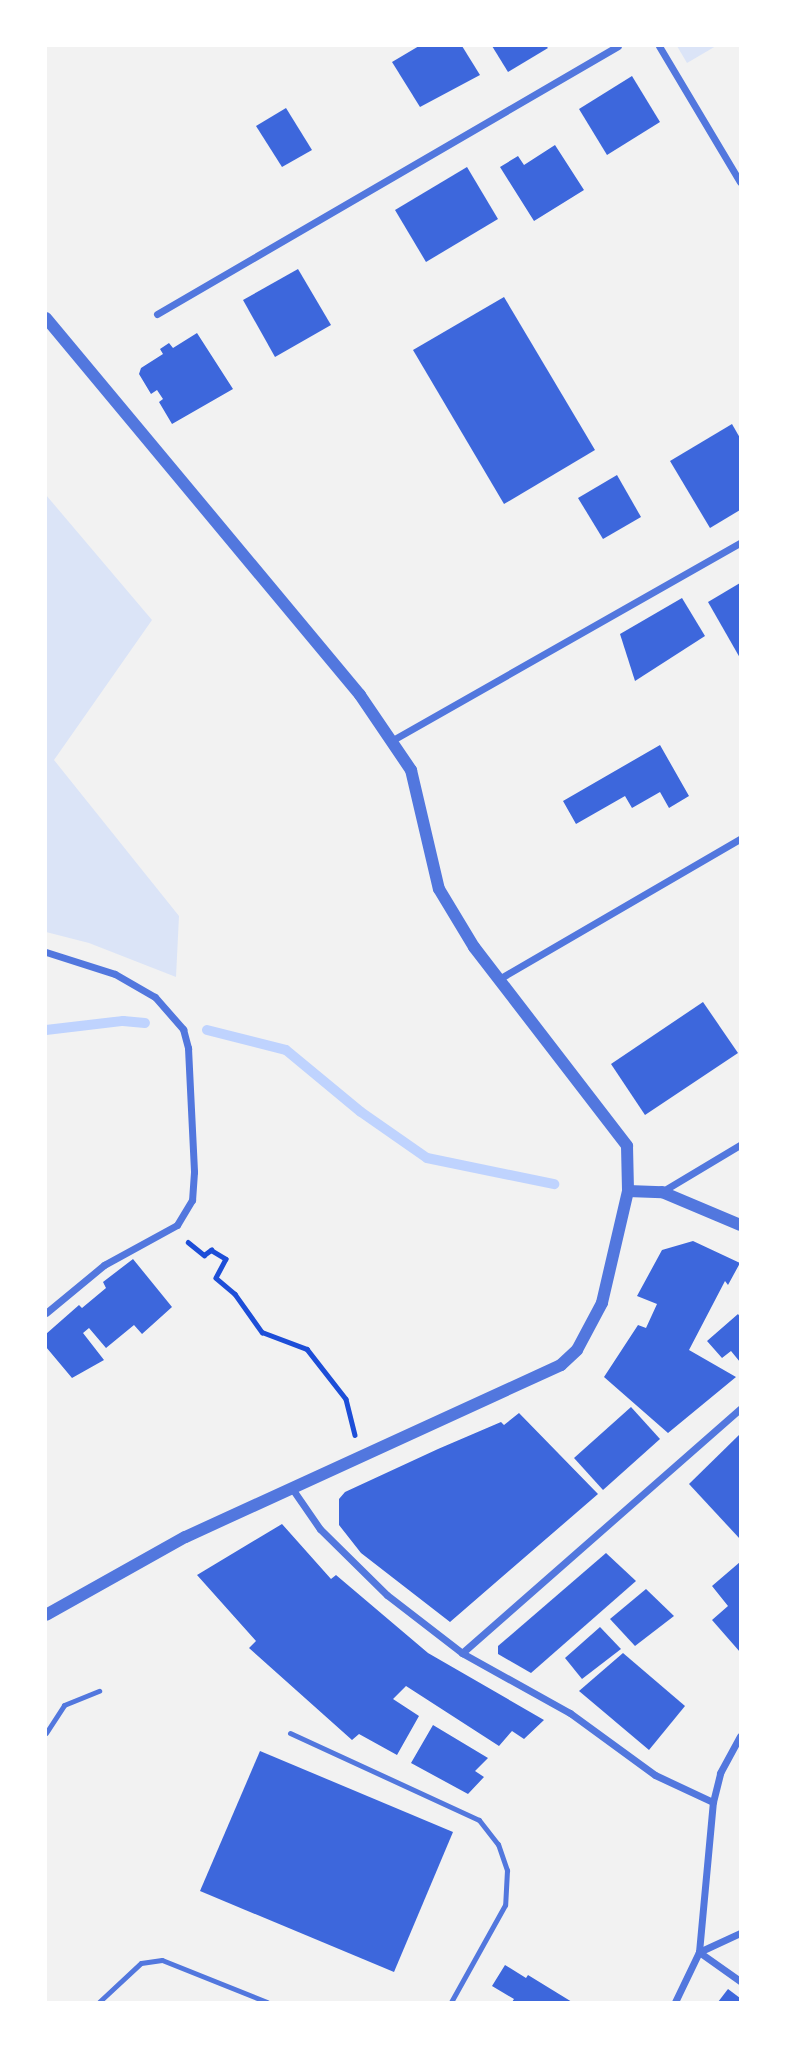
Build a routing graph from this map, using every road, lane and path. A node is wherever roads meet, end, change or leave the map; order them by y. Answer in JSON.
{"nodes":[{"id":1,"x":618,"y":46,"type":"edge"},
{"id":2,"x":659,"y":46,"type":"edge"},
{"id":3,"x":740,"y":183,"type":"edge"},
{"id":4,"x":157,"y":314,"type":"dead end"},
{"id":5,"x":46,"y":318,"type":"edge"},
{"id":6,"x":740,"y":543,"type":"edge"},
{"id":7,"x":391,"y":741,"type":"junction"},
{"id":8,"x":740,"y":839,"type":"edge"},
{"id":9,"x":46,"y":952,"type":"edge"},
{"id":10,"x":499,"y":979,"type":"junction"},
{"id":11,"x":740,"y":1145,"type":"edge"},
{"id":12,"x":628,"y":1191,"type":"junction"},
{"id":13,"x":662,"y":1192,"type":"junction"},
{"id":14,"x":740,"y":1225,"type":"edge"},
{"id":15,"x":170,"y":1228,"type":"junction"},
{"id":16,"x":46,"y":1313,"type":"edge"},
{"id":17,"x":740,"y":1409,"type":"edge"},
{"id":18,"x":361,"y":1456,"type":"junction"},
{"id":19,"x":291,"y":1487,"type":"junction"},
{"id":20,"x":46,"y":1615,"type":"edge"},
{"id":21,"x":462,"y":1653,"type":"junction"},
{"id":22,"x":99,"y":1691,"type":"dead end"},
{"id":23,"x":46,"y":1733,"type":"edge"},
{"id":24,"x":290,"y":1733,"type":"dead end"},
{"id":25,"x":740,"y":1736,"type":"edge"},
{"id":26,"x":713,"y":1802,"type":"junction"},
{"id":27,"x":740,"y":1933,"type":"edge"},
{"id":28,"x":699,"y":1952,"type":"junction"},
{"id":29,"x":740,"y":1980,"type":"edge"},
{"id":30,"x":99,"y":2003,"type":"edge"},
{"id":31,"x":267,"y":2003,"type":"edge"},
{"id":32,"x":451,"y":2003,"type":"edge"},
{"id":33,"x":675,"y":2003,"type":"edge"}],
"edges":[{"from":1,"to":4,"type":"street"},
{"from":2,"to":3,"type":"street"},
{"from":5,"to":7,"type":"street"},
{"from":6,"to":7,"type":"street"},
{"from":7,"to":10,"type":"street"},
{"from":8,"to":10,"type":"street"},
{"from":9,"to":15,"type":"street"},
{"from":10,"to":12,"type":"street"},
{"from":11,"to":13,"type":"street"},
{"from":12,"to":13,"type":"street"},
{"from":12,"to":18,"type":"street"},
{"from":13,"to":14,"type":"street"},
{"from":15,"to":16,"type":"street"},
{"from":15,"to":18,"type":"path"},
{"from":17,"to":21,"type":"street"},
{"from":18,"to":19,"type":"street"},
{"from":19,"to":20,"type":"street"},
{"from":19,"to":21,"type":"street"},
{"from":21,"to":26,"type":"street"},
{"from":22,"to":23,"type":"lane"},
{"from":24,"to":32,"type":"lane"},
{"from":25,"to":26,"type":"street"},
{"from":26,"to":28,"type":"street"},
{"from":27,"to":28,"type":"street"},
{"from":28,"to":29,"type":"street"},
{"from":28,"to":33,"type":"street"},
{"from":30,"to":31,"type":"lane"}]}
